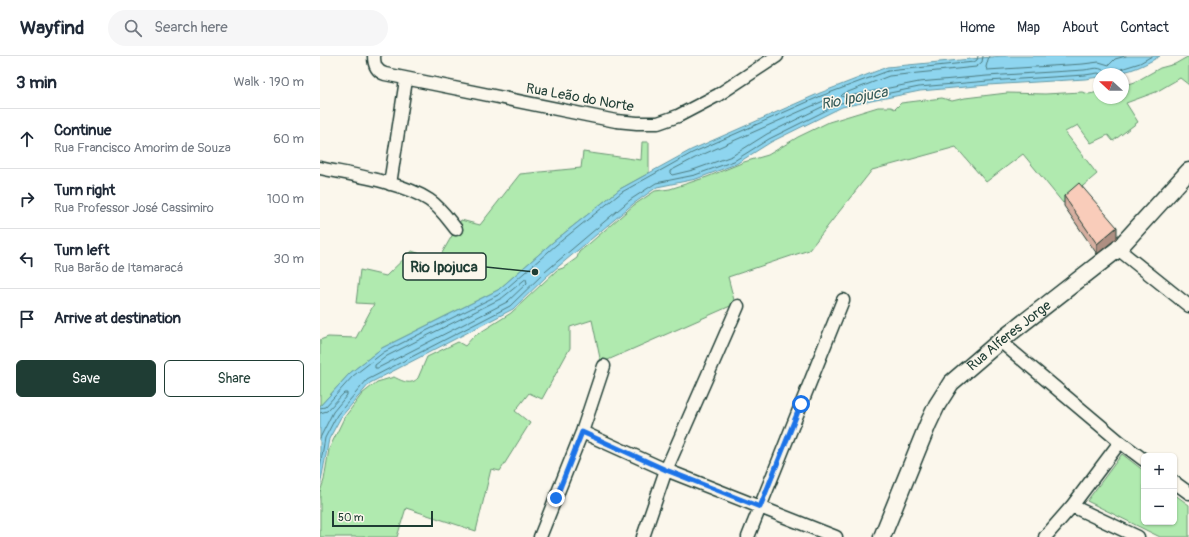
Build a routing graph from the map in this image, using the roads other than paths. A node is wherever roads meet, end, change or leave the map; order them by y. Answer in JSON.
{"nodes":[{"id":1,"x":374,"y":56,"type":"edge"},
{"id":2,"x":777,"y":56,"type":"edge"},
{"id":3,"x":406,"y":80,"type":"junction"},
{"id":4,"x":320,"y":168,"type":"edge"},
{"id":5,"x":1189,"y":171,"type":"edge"},
{"id":6,"x":390,"y":184,"type":"junction"},
{"id":7,"x":456,"y":229,"type":"dead end"},
{"id":8,"x":1118,"y":249,"type":"junction"},
{"id":9,"x":843,"y":300,"type":"dead end"},
{"id":10,"x":738,"y":306,"type":"dead end"},
{"id":11,"x":1189,"y":306,"type":"edge"},
{"id":12,"x":1000,"y":341,"type":"junction"},
{"id":13,"x":604,"y":366,"type":"dead end"},
{"id":14,"x":582,"y":432,"type":"junction"},
{"id":15,"x":1120,"y":442,"type":"junction"},
{"id":16,"x":1141,"y":458,"type":"edge"},
{"id":17,"x":666,"y":470,"type":"junction"},
{"id":18,"x":1177,"y":484,"type":"edge"},
{"id":19,"x":1189,"y":494,"type":"edge"},
{"id":20,"x":1072,"y":506,"type":"junction"},
{"id":21,"x":760,"y":507,"type":"junction"},
{"id":22,"x":540,"y":537,"type":"edge"},
{"id":23,"x":643,"y":537,"type":"edge"},
{"id":24,"x":748,"y":537,"type":"edge"},
{"id":25,"x":836,"y":537,"type":"edge"},
{"id":26,"x":882,"y":537,"type":"edge"},
{"id":27,"x":1045,"y":537,"type":"edge"},
{"id":28,"x":1138,"y":537,"type":"edge"}],
"edges":[{"from":1,"to":3,"type":"street","name":"Rua Leão do Norte"},
{"from":2,"to":3,"type":"street","name":"Rua Leão do Norte"},
{"from":3,"to":6,"type":"street"},
{"from":4,"to":6,"type":"street"},
{"from":5,"to":8,"type":"street","name":"Rua Alferes Jorge"},
{"from":6,"to":7,"type":"street"},
{"from":8,"to":11,"type":"street"},
{"from":8,"to":12,"type":"street","name":"Rua Alferes Jorge"},
{"from":9,"to":21,"type":"street"},
{"from":10,"to":17,"type":"street"},
{"from":12,"to":15,"type":"street"},
{"from":12,"to":26,"type":"street","name":"Rua Alferes Jorge"},
{"from":13,"to":14,"type":"street"},
{"from":14,"to":17,"type":"street"},
{"from":14,"to":22,"type":"street"},
{"from":15,"to":16,"type":"street"},
{"from":15,"to":20,"type":"street"},
{"from":17,"to":21,"type":"street"},
{"from":17,"to":23,"type":"street"},
{"from":18,"to":19,"type":"street"},
{"from":20,"to":27,"type":"street"},
{"from":20,"to":28,"type":"street"},
{"from":21,"to":24,"type":"street"},
{"from":21,"to":25,"type":"street"}]}
